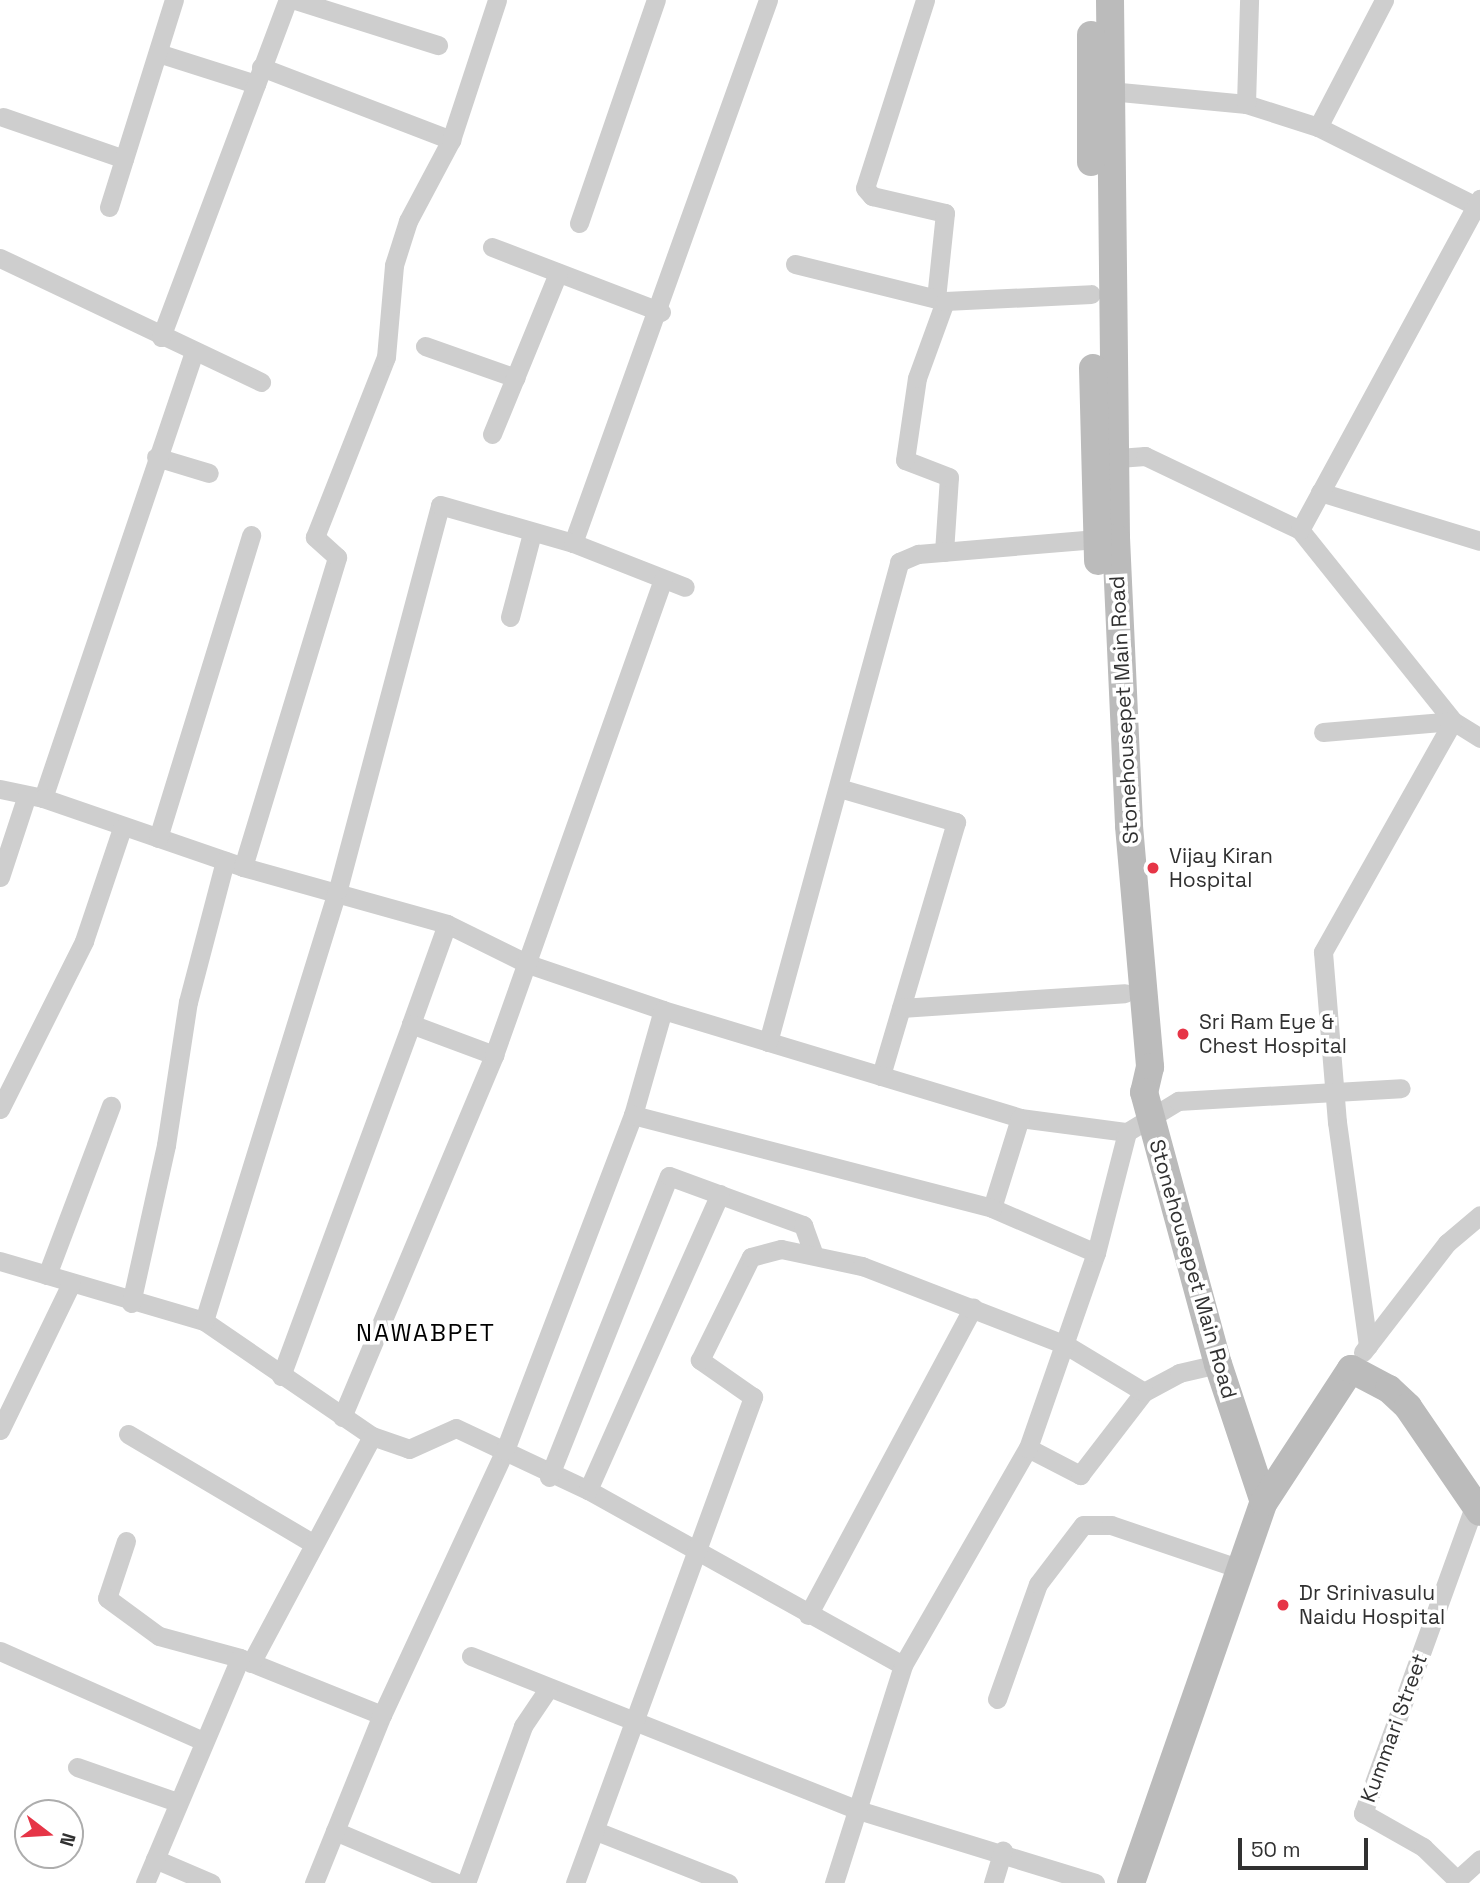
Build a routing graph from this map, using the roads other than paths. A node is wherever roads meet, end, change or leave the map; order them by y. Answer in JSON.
{"nodes":[{"id":1,"x":174,"y":0,"type":"edge"},
{"id":2,"x":288,"y":0,"type":"edge"},
{"id":3,"x":295,"y":0,"type":"edge"},
{"id":4,"x":497,"y":0,"type":"edge"},
{"id":5,"x":656,"y":0,"type":"edge"},
{"id":6,"x":768,"y":0,"type":"edge"},
{"id":7,"x":925,"y":0,"type":"edge"},
{"id":8,"x":1091,"y":0,"type":"edge"},
{"id":9,"x":1110,"y":0,"type":"edge"},
{"id":10,"x":1249,"y":0,"type":"edge"},
{"id":11,"x":1384,"y":0,"type":"edge"},
{"id":12,"x":438,"y":45,"type":"dead end"},
{"id":13,"x":158,"y":53,"type":"junction"},
{"id":14,"x":258,"y":76,"type":"junction"},
{"id":15,"x":1101,"y":90,"type":"junction"},
{"id":16,"x":1246,"y":104,"type":"junction"},
{"id":17,"x":2,"y":117,"type":"dead end"},
{"id":18,"x":1318,"y":127,"type":"junction"},
{"id":19,"x":450,"y":140,"type":"junction"},
{"id":20,"x":124,"y":159,"type":"junction"},
{"id":21,"x":1479,"y":204,"type":"edge"},
{"id":22,"x":109,"y":207,"type":"dead end"},
{"id":23,"x":579,"y":223,"type":"dead end"},
{"id":24,"x":492,"y":247,"type":"dead end"},
{"id":25,"x":0,"y":258,"type":"edge"},
{"id":26,"x":795,"y":264,"type":"dead end"},
{"id":27,"x":558,"y":273,"type":"junction"},
{"id":28,"x":1091,"y":293,"type":"junction"},
{"id":29,"x":941,"y":300,"type":"junction"},
{"id":30,"x":661,"y":312,"type":"junction"},
{"id":31,"x":161,"y":337,"type":"junction"},
{"id":32,"x":1102,"y":343,"type":"junction"},
{"id":33,"x":425,"y":346,"type":"dead end"},
{"id":34,"x":194,"y":352,"type":"junction"},
{"id":35,"x":516,"y":377,"type":"junction"},
{"id":36,"x":261,"y":382,"type":"dead end"},
{"id":37,"x":492,"y":434,"type":"dead end"},
{"id":38,"x":156,"y":457,"type":"junction"},
{"id":39,"x":1104,"y":459,"type":"junction"},
{"id":40,"x":209,"y":473,"type":"dead end"},
{"id":41,"x":1320,"y":492,"type":"junction"},
{"id":42,"x":1300,"y":530,"type":"junction"},
{"id":43,"x":532,"y":533,"type":"junction"},
{"id":44,"x":251,"y":535,"type":"dead end"},
{"id":45,"x":1107,"y":538,"type":"junction"},
{"id":46,"x":1480,"y":541,"type":"edge"},
{"id":47,"x":573,"y":543,"type":"junction"},
{"id":48,"x":944,"y":552,"type":"junction"},
{"id":49,"x":663,"y":579,"type":"junction"},
{"id":50,"x":685,"y":587,"type":"dead end"},
{"id":51,"x":510,"y":617,"type":"dead end"},
{"id":52,"x":1453,"y":721,"type":"junction"},
{"id":53,"x":1322,"y":732,"type":"dead end"},
{"id":54,"x":1480,"y":738,"type":"edge"},
{"id":55,"x":0,"y":789,"type":"edge"},
{"id":56,"x":839,"y":789,"type":"junction"},
{"id":57,"x":35,"y":798,"type":"junction"},
{"id":58,"x":122,"y":828,"type":"junction"},
{"id":59,"x":158,"y":838,"type":"junction"},
{"id":60,"x":234,"y":864,"type":"junction"},
{"id":61,"x":0,"y":877,"type":"edge"},
{"id":62,"x":338,"y":889,"type":"junction"},
{"id":63,"x":447,"y":924,"type":"junction"},
{"id":64,"x":1129,"y":942,"type":"junction"},
{"id":65,"x":528,"y":964,"type":"junction"},
{"id":66,"x":1124,"y":993,"type":"junction"},
{"id":67,"x":901,"y":1008,"type":"junction"},
{"id":68,"x":663,"y":1010,"type":"junction"},
{"id":69,"x":411,"y":1024,"type":"junction"},
{"id":70,"x":768,"y":1042,"type":"junction"},
{"id":71,"x":494,"y":1055,"type":"junction"},
{"id":72,"x":880,"y":1076,"type":"junction"},
{"id":73,"x":1401,"y":1088,"type":"dead end"},
{"id":74,"x":1335,"y":1094,"type":"junction"},
{"id":75,"x":111,"y":1106,"type":"dead end"},
{"id":76,"x":0,"y":1109,"type":"edge"},
{"id":77,"x":1140,"y":1113,"type":"junction"},
{"id":78,"x":633,"y":1115,"type":"junction"},
{"id":79,"x":1020,"y":1118,"type":"junction"},
{"id":80,"x":720,"y":1194,"type":"junction"},
{"id":81,"x":992,"y":1209,"type":"junction"},
{"id":82,"x":1480,"y":1216,"type":"edge"},
{"id":83,"x":813,"y":1252,"type":"junction"},
{"id":84,"x":1096,"y":1253,"type":"junction"},
{"id":85,"x":0,"y":1261,"type":"edge"},
{"id":86,"x":47,"y":1275,"type":"junction"},
{"id":87,"x":71,"y":1284,"type":"junction"},
{"id":88,"x":131,"y":1303,"type":"junction"},
{"id":89,"x":973,"y":1307,"type":"junction"},
{"id":90,"x":204,"y":1321,"type":"junction"},
{"id":91,"x":1066,"y":1345,"type":"junction"},
{"id":92,"x":1368,"y":1346,"type":"junction"},
{"id":93,"x":1218,"y":1364,"type":"junction"},
{"id":94,"x":1351,"y":1368,"type":"junction"},
{"id":95,"x":281,"y":1376,"type":"junction"},
{"id":96,"x":1144,"y":1392,"type":"junction"},
{"id":97,"x":342,"y":1417,"type":"junction"},
{"id":98,"x":0,"y":1430,"type":"edge"},
{"id":99,"x":128,"y":1434,"type":"dead end"},
{"id":100,"x":372,"y":1436,"type":"junction"},
{"id":101,"x":1028,"y":1448,"type":"junction"},
{"id":102,"x":505,"y":1450,"type":"junction"},
{"id":103,"x":549,"y":1477,"type":"junction"},
{"id":104,"x":588,"y":1490,"type":"junction"},
{"id":105,"x":1264,"y":1502,"type":"junction"},
{"id":106,"x":1477,"y":1508,"type":"edge"},
{"id":107,"x":126,"y":1541,"type":"dead end"},
{"id":108,"x":314,"y":1544,"type":"junction"},
{"id":109,"x":698,"y":1553,"type":"junction"},
{"id":110,"x":1240,"y":1569,"type":"junction"},
{"id":111,"x":808,"y":1615,"type":"junction"},
{"id":112,"x":0,"y":1650,"type":"edge"},
{"id":113,"x":471,"y":1656,"type":"dead end"},
{"id":114,"x":245,"y":1660,"type":"junction"},
{"id":115,"x":903,"y":1665,"type":"junction"},
{"id":116,"x":548,"y":1689,"type":"junction"},
{"id":117,"x":997,"y":1699,"type":"dead end"},
{"id":118,"x":382,"y":1715,"type":"junction"},
{"id":119,"x":635,"y":1726,"type":"junction"},
{"id":120,"x":201,"y":1740,"type":"junction"},
{"id":121,"x":77,"y":1767,"type":"dead end"},
{"id":122,"x":177,"y":1802,"type":"junction"},
{"id":123,"x":858,"y":1810,"type":"junction"},
{"id":124,"x":335,"y":1831,"type":"junction"},
{"id":125,"x":596,"y":1831,"type":"junction"},
{"id":126,"x":1003,"y":1851,"type":"junction"},
{"id":127,"x":155,"y":1858,"type":"junction"},
{"id":128,"x":1480,"y":1859,"type":"edge"},
{"id":129,"x":1457,"y":1881,"type":"edge"},
{"id":130,"x":145,"y":1883,"type":"edge"},
{"id":131,"x":211,"y":1883,"type":"edge"},
{"id":132,"x":314,"y":1883,"type":"edge"},
{"id":133,"x":457,"y":1883,"type":"edge"},
{"id":134,"x":466,"y":1883,"type":"edge"},
{"id":135,"x":575,"y":1883,"type":"edge"},
{"id":136,"x":728,"y":1883,"type":"edge"},
{"id":137,"x":834,"y":1883,"type":"edge"},
{"id":138,"x":993,"y":1883,"type":"edge"},
{"id":139,"x":1095,"y":1883,"type":"edge"},
{"id":140,"x":1131,"y":1883,"type":"edge"}],
"edges":[{"from":1,"to":13,"type":"street"},
{"from":2,"to":14,"type":"street"},
{"from":3,"to":12,"type":"street"},
{"from":4,"to":19,"type":"street"},
{"from":5,"to":23,"type":"street"},
{"from":6,"to":30,"type":"street"},
{"from":7,"to":29,"type":"street"},
{"from":8,"to":15,"type":"main road"},
{"from":9,"to":15,"type":"main road","name":"Stonehousepet Main Road"},
{"from":10,"to":16,"type":"street"},
{"from":11,"to":18,"type":"street"},
{"from":13,"to":14,"type":"street"},
{"from":13,"to":20,"type":"street"},
{"from":14,"to":19,"type":"street"},
{"from":14,"to":31,"type":"street"},
{"from":15,"to":16,"type":"street"},
{"from":15,"to":28,"type":"main road"},
{"from":15,"to":32,"type":"main road","name":"Stonehousepet Main Road"},
{"from":16,"to":18,"type":"street"},
{"from":17,"to":20,"type":"street"},
{"from":18,"to":21,"type":"street"},
{"from":19,"to":60,"type":"street"},
{"from":20,"to":22,"type":"street"},
{"from":21,"to":41,"type":"street"},
{"from":24,"to":27,"type":"street"},
{"from":25,"to":31,"type":"street"},
{"from":26,"to":29,"type":"street"},
{"from":27,"to":30,"type":"street"},
{"from":27,"to":35,"type":"street"},
{"from":28,"to":29,"type":"street"},
{"from":28,"to":32,"type":"main road"},
{"from":29,"to":48,"type":"street"},
{"from":30,"to":47,"type":"street"},
{"from":31,"to":34,"type":"street"},
{"from":32,"to":39,"type":"main road","name":"Stonehousepet Main Road"},
{"from":33,"to":35,"type":"street"},
{"from":34,"to":36,"type":"street"},
{"from":34,"to":38,"type":"street"},
{"from":35,"to":37,"type":"street"},
{"from":38,"to":40,"type":"street"},
{"from":38,"to":57,"type":"street"},
{"from":39,"to":42,"type":"street"},
{"from":39,"to":45,"type":"main road","name":"Stonehousepet Main Road"},
{"from":41,"to":42,"type":"street"},
{"from":41,"to":46,"type":"street"},
{"from":42,"to":52,"type":"street"},
{"from":43,"to":47,"type":"street"},
{"from":43,"to":51,"type":"street"},
{"from":43,"to":62,"type":"street"},
{"from":44,"to":59,"type":"street"},
{"from":45,"to":48,"type":"street"},
{"from":45,"to":64,"type":"main road","name":"Stonehousepet Main Road"},
{"from":47,"to":49,"type":"street"},
{"from":48,"to":56,"type":"street"},
{"from":49,"to":50,"type":"street"},
{"from":49,"to":65,"type":"street"},
{"from":52,"to":53,"type":"street"},
{"from":52,"to":54,"type":"street"},
{"from":52,"to":74,"type":"street"},
{"from":55,"to":57,"type":"street"},
{"from":56,"to":67,"type":"street"},
{"from":56,"to":70,"type":"street"},
{"from":57,"to":58,"type":"street"},
{"from":57,"to":61,"type":"street"},
{"from":58,"to":59,"type":"street"},
{"from":58,"to":76,"type":"street"},
{"from":59,"to":60,"type":"street"},
{"from":60,"to":62,"type":"street"},
{"from":60,"to":88,"type":"street"},
{"from":62,"to":63,"type":"street"},
{"from":62,"to":90,"type":"street"},
{"from":63,"to":65,"type":"street"},
{"from":63,"to":69,"type":"street"},
{"from":64,"to":66,"type":"main road"},
{"from":64,"to":77,"type":"main road","name":"Stonehousepet Main Road"},
{"from":65,"to":68,"type":"street"},
{"from":65,"to":71,"type":"street"},
{"from":66,"to":67,"type":"street"},
{"from":66,"to":77,"type":"main road"},
{"from":67,"to":72,"type":"street"},
{"from":68,"to":70,"type":"street"},
{"from":68,"to":78,"type":"street"},
{"from":69,"to":71,"type":"street"},
{"from":69,"to":95,"type":"street"},
{"from":70,"to":72,"type":"street"},
{"from":71,"to":97,"type":"street"},
{"from":72,"to":79,"type":"street"},
{"from":73,"to":74,"type":"street"},
{"from":74,"to":77,"type":"street"},
{"from":74,"to":92,"type":"street"},
{"from":75,"to":86,"type":"street"},
{"from":77,"to":79,"type":"street"},
{"from":77,"to":84,"type":"street"},
{"from":77,"to":93,"type":"main road","name":"Stonehousepet Main Road"},
{"from":78,"to":81,"type":"street"},
{"from":78,"to":102,"type":"street"},
{"from":79,"to":81,"type":"street"},
{"from":80,"to":83,"type":"street"},
{"from":80,"to":103,"type":"street"},
{"from":80,"to":104,"type":"street"},
{"from":81,"to":84,"type":"street"},
{"from":82,"to":92,"type":"street"},
{"from":83,"to":89,"type":"street"},
{"from":83,"to":109,"type":"street"},
{"from":84,"to":91,"type":"street"},
{"from":85,"to":86,"type":"street"},
{"from":86,"to":87,"type":"street"},
{"from":87,"to":88,"type":"street"},
{"from":87,"to":98,"type":"street"},
{"from":88,"to":90,"type":"street"},
{"from":89,"to":91,"type":"street"},
{"from":89,"to":111,"type":"street"},
{"from":90,"to":95,"type":"street"},
{"from":91,"to":96,"type":"street"},
{"from":91,"to":101,"type":"street"},
{"from":92,"to":94,"type":"street"},
{"from":93,"to":96,"type":"street"},
{"from":93,"to":105,"type":"main road","name":"Stonehousepet Main Road"},
{"from":94,"to":105,"type":"main road"},
{"from":94,"to":106,"type":"main road"},
{"from":95,"to":97,"type":"street"},
{"from":96,"to":101,"type":"street"},
{"from":97,"to":100,"type":"street"},
{"from":99,"to":108,"type":"street"},
{"from":100,"to":102,"type":"street"},
{"from":100,"to":108,"type":"street"},
{"from":101,"to":115,"type":"street"},
{"from":102,"to":103,"type":"street"},
{"from":102,"to":118,"type":"street"},
{"from":103,"to":104,"type":"street"},
{"from":104,"to":109,"type":"street"},
{"from":105,"to":110,"type":"main road"},
{"from":106,"to":129,"type":"street","name":"Kummari Street"},
{"from":107,"to":114,"type":"street"},
{"from":108,"to":114,"type":"street"},
{"from":109,"to":111,"type":"street"},
{"from":109,"to":119,"type":"street"},
{"from":110,"to":117,"type":"street"},
{"from":110,"to":140,"type":"main road"},
{"from":111,"to":115,"type":"street"},
{"from":112,"to":120,"type":"street"},
{"from":113,"to":116,"type":"street"},
{"from":114,"to":118,"type":"street"},
{"from":114,"to":120,"type":"street"},
{"from":115,"to":123,"type":"street"},
{"from":116,"to":119,"type":"street"},
{"from":116,"to":134,"type":"street"},
{"from":118,"to":124,"type":"street"},
{"from":119,"to":123,"type":"street"},
{"from":119,"to":125,"type":"street"},
{"from":120,"to":122,"type":"street"},
{"from":121,"to":122,"type":"street"},
{"from":122,"to":127,"type":"street"},
{"from":123,"to":126,"type":"street"},
{"from":123,"to":137,"type":"street"},
{"from":124,"to":132,"type":"street"},
{"from":124,"to":133,"type":"street"},
{"from":125,"to":135,"type":"street"},
{"from":125,"to":136,"type":"street"},
{"from":126,"to":138,"type":"street"},
{"from":126,"to":139,"type":"street"},
{"from":127,"to":130,"type":"street"},
{"from":127,"to":131,"type":"street"},
{"from":128,"to":129,"type":"street","name":"Kummari Street"}]}
